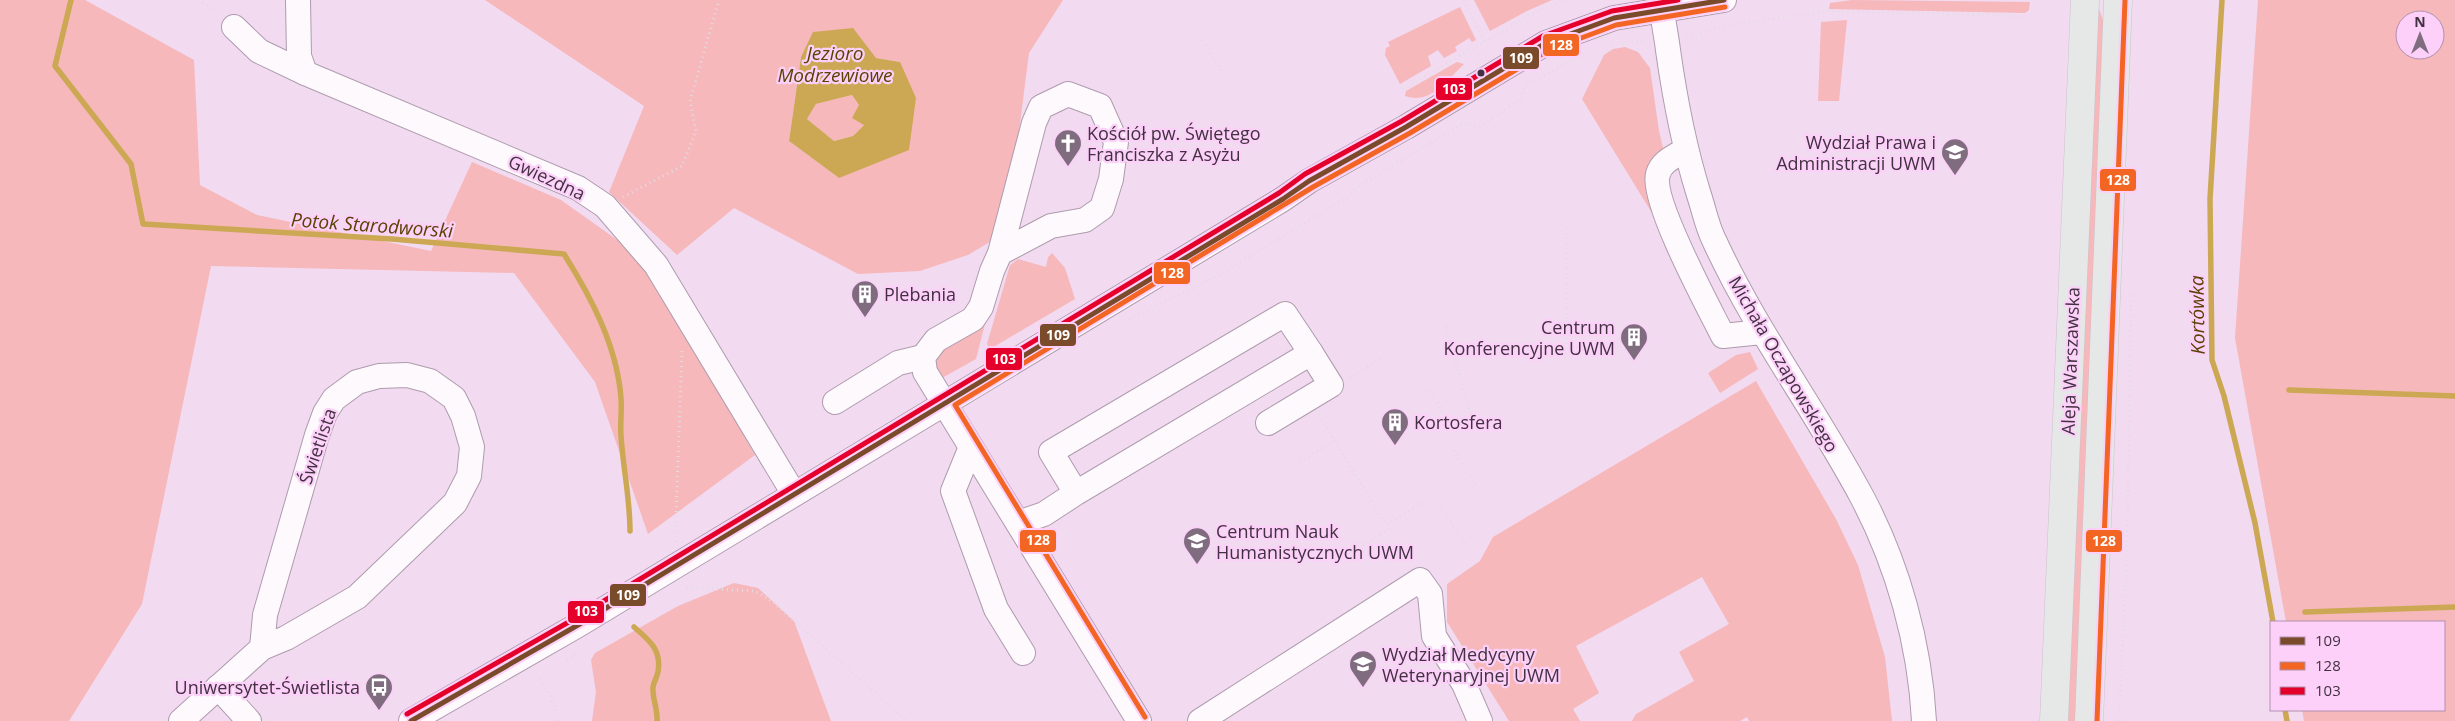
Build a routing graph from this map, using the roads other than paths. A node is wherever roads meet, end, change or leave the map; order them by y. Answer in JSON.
{"nodes":[{"id":1,"x":298,"y":0,"type":"edge"},
{"id":2,"x":1724,"y":0,"type":"edge"},
{"id":3,"x":2084,"y":0,"type":"edge"},
{"id":4,"x":2118,"y":0,"type":"edge"},
{"id":5,"x":1661,"y":4,"type":"edge"},
{"id":6,"x":234,"y":27,"type":"dead end"},
{"id":7,"x":305,"y":72,"type":"junction"},
{"id":8,"x":1685,"y":150,"type":"junction"},
{"id":9,"x":1000,"y":253,"type":"junction"},
{"id":10,"x":1762,"y":332,"type":"junction"},
{"id":11,"x":1311,"y":353,"type":"junction"},
{"id":12,"x":923,"y":357,"type":"junction"},
{"id":13,"x":835,"y":402,"type":"dead end"},
{"id":14,"x":945,"y":403,"type":"junction"},
{"id":15,"x":1268,"y":422,"type":"dead end"},
{"id":16,"x":971,"y":447,"type":"junction"},
{"id":17,"x":1076,"y":493,"type":"junction"},
{"id":18,"x":794,"y":494,"type":"junction"},
{"id":19,"x":1018,"y":523,"type":"junction"},
{"id":20,"x":262,"y":648,"type":"junction"},
{"id":21,"x":1023,"y":653,"type":"dead end"},
{"id":22,"x":218,"y":687,"type":"junction"},
{"id":23,"x":181,"y":721,"type":"edge"},
{"id":24,"x":249,"y":721,"type":"edge"},
{"id":25,"x":411,"y":721,"type":"edge"},
{"id":26,"x":1139,"y":721,"type":"edge"},
{"id":27,"x":1200,"y":721,"type":"edge"},
{"id":28,"x":1480,"y":721,"type":"edge"},
{"id":29,"x":1924,"y":721,"type":"edge"},
{"id":30,"x":2054,"y":721,"type":"edge"},
{"id":31,"x":2089,"y":721,"type":"edge"}],
"edges":[{"from":1,"to":7,"type":"street"},
{"from":2,"to":5,"type":"street"},
{"from":3,"to":30,"type":"main road","name":"Aleja Warszawska"},
{"from":4,"to":31,"type":"main road","name":"Aleja Warszawska"},
{"from":5,"to":8,"type":"street","name":"Michała Oczapowskiego"},
{"from":5,"to":14,"type":"street"},
{"from":6,"to":7,"type":"street","name":"Gwiezdna"},
{"from":7,"to":18,"type":"street","name":"Gwiezdna"},
{"from":8,"to":10,"type":"street","name":"Michała Oczapowskiego"},
{"from":8,"to":10,"type":"street"},
{"from":9,"to":9,"type":"street"},
{"from":9,"to":12,"type":"street"},
{"from":10,"to":29,"type":"street","name":"Michała Oczapowskiego"},
{"from":11,"to":15,"type":"street"},
{"from":11,"to":17,"type":"street"},
{"from":11,"to":17,"type":"street"},
{"from":12,"to":13,"type":"street"},
{"from":12,"to":14,"type":"street"},
{"from":14,"to":16,"type":"street"},
{"from":14,"to":18,"type":"street"},
{"from":16,"to":19,"type":"street"},
{"from":16,"to":21,"type":"street"},
{"from":17,"to":19,"type":"street"},
{"from":18,"to":25,"type":"street"},
{"from":19,"to":26,"type":"street"},
{"from":20,"to":20,"type":"street","name":"Świetlista"},
{"from":20,"to":22,"type":"street","name":"Świetlista"},
{"from":22,"to":23,"type":"street","name":"Świetlista"},
{"from":22,"to":24,"type":"street"},
{"from":27,"to":28,"type":"street"}]}
